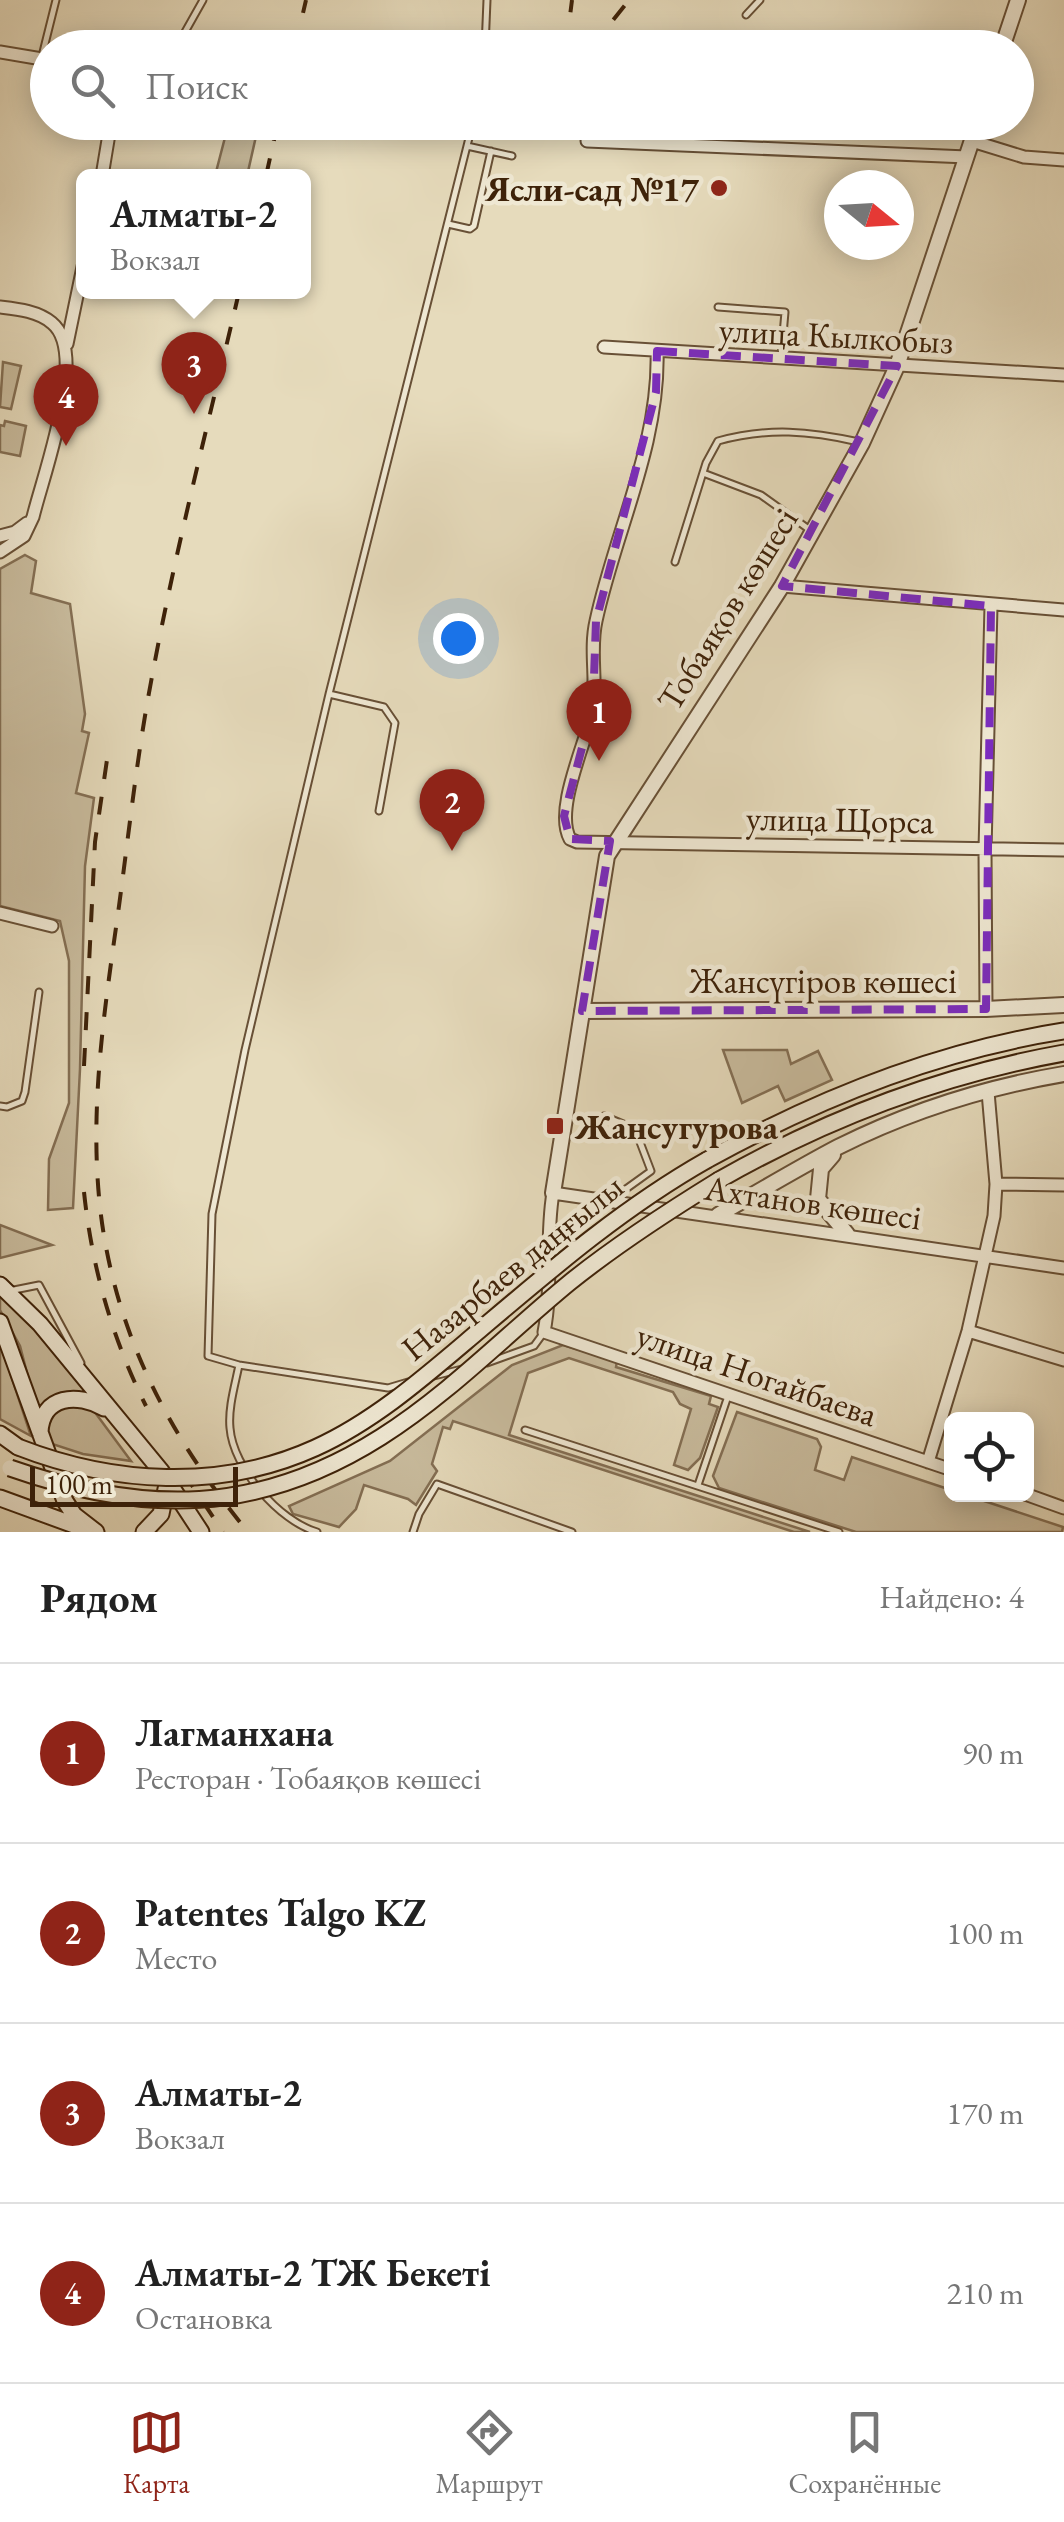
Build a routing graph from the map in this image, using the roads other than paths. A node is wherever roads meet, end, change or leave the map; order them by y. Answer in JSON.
{"nodes":[{"id":1,"x":56,"y":0,"type":"edge"},
{"id":2,"x":203,"y":0,"type":"edge"},
{"id":3,"x":487,"y":0,"type":"edge"},
{"id":4,"x":760,"y":0,"type":"edge"},
{"id":5,"x":1018,"y":0,"type":"edge"},
{"id":6,"x":746,"y":15,"type":"dead end"},
{"id":7,"x":50,"y":30,"type":"edge"},
{"id":8,"x":186,"y":30,"type":"edge"},
{"id":9,"x":486,"y":30,"type":"edge"},
{"id":10,"x":1008,"y":30,"type":"edge"},
{"id":11,"x":0,"y":52,"type":"edge"},
{"id":12,"x":30,"y":57,"type":"edge"},
{"id":13,"x":109,"y":140,"type":"edge"},
{"id":14,"x":468,"y":140,"type":"edge"},
{"id":15,"x":587,"y":142,"type":"dead end"},
{"id":16,"x":972,"y":142,"type":"joint"},
{"id":17,"x":467,"y":146,"type":"junction"},
{"id":18,"x":491,"y":151,"type":"junction"},
{"id":19,"x":512,"y":156,"type":"dead end"},
{"id":20,"x":967,"y":157,"type":"junction"},
{"id":21,"x":1064,"y":160,"type":"edge"},
{"id":22,"x":103,"y":169,"type":"edge"},
{"id":23,"x":448,"y":224,"type":"junction"},
{"id":24,"x":76,"y":296,"type":"edge"},
{"id":25,"x":0,"y":306,"type":"edge"},
{"id":26,"x":718,"y":307,"type":"dead end"},
{"id":27,"x":604,"y":347,"type":"dead end"},
{"id":28,"x":657,"y":351,"type":"junction"},
{"id":29,"x":68,"y":354,"type":"junction"},
{"id":30,"x":781,"y":360,"type":"junction"},
{"id":31,"x":898,"y":366,"type":"junction"},
{"id":32,"x":1064,"y":374,"type":"edge"},
{"id":33,"x":862,"y":443,"type":"junction"},
{"id":34,"x":703,"y":473,"type":"junction"},
{"id":35,"x":34,"y":512,"type":"junction"},
{"id":36,"x":813,"y":532,"type":"junction"},
{"id":37,"x":0,"y":536,"type":"edge"},
{"id":38,"x":0,"y":552,"type":"edge"},
{"id":39,"x":675,"y":562,"type":"dead end"},
{"id":40,"x":782,"y":586,"type":"junction"},
{"id":41,"x":992,"y":606,"type":"junction"},
{"id":42,"x":1064,"y":610,"type":"edge"},
{"id":43,"x":329,"y":694,"type":"junction"},
{"id":44,"x":379,"y":811,"type":"dead end"},
{"id":45,"x":614,"y":841,"type":"junction"},
{"id":46,"x":985,"y":850,"type":"junction"},
{"id":47,"x":1064,"y":850,"type":"edge"},
{"id":48,"x":0,"y":913,"type":"edge"},
{"id":49,"x":52,"y":926,"type":"dead end"},
{"id":50,"x":39,"y":992,"type":"dead end"},
{"id":51,"x":1064,"y":1005,"type":"edge"},
{"id":52,"x":986,"y":1009,"type":"junction"},
{"id":53,"x":582,"y":1011,"type":"junction"},
{"id":54,"x":1064,"y":1030,"type":"edge"},
{"id":55,"x":1064,"y":1053,"type":"edge"},
{"id":56,"x":1064,"y":1074,"type":"edge"},
{"id":57,"x":988,"y":1092,"type":"junction"},
{"id":58,"x":0,"y":1106,"type":"edge"},
{"id":59,"x":604,"y":1116,"type":"dead end"},
{"id":60,"x":839,"y":1147,"type":"junction"},
{"id":61,"x":996,"y":1184,"type":"junction"},
{"id":62,"x":1064,"y":1185,"type":"edge"},
{"id":63,"x":552,"y":1193,"type":"junction"},
{"id":64,"x":610,"y":1200,"type":"junction"},
{"id":65,"x":718,"y":1215,"type":"junction"},
{"id":66,"x":846,"y":1234,"type":"junction"},
{"id":67,"x":983,"y":1255,"type":"junction"},
{"id":68,"x":1064,"y":1268,"type":"edge"},
{"id":69,"x":3,"y":1288,"type":"edge"},
{"id":70,"x":0,"y":1322,"type":"edge"},
{"id":71,"x":968,"y":1331,"type":"junction"},
{"id":72,"x":544,"y":1332,"type":"junction"},
{"id":73,"x":1064,"y":1360,"type":"edge"},
{"id":74,"x":239,"y":1365,"type":"junction"},
{"id":75,"x":92,"y":1388,"type":"junction"},
{"id":76,"x":729,"y":1393,"type":"junction"},
{"id":77,"x":111,"y":1414,"type":"junction"},
{"id":78,"x":525,"y":1430,"type":"dead end"},
{"id":79,"x":0,"y":1436,"type":"edge"},
{"id":80,"x":40,"y":1436,"type":"junction"},
{"id":81,"x":928,"y":1462,"type":"junction"},
{"id":82,"x":5,"y":1466,"type":"edge"},
{"id":83,"x":944,"y":1467,"type":"edge"},
{"id":84,"x":160,"y":1471,"type":"junction"},
{"id":85,"x":698,"y":1485,"type":"junction"},
{"id":86,"x":1034,"y":1497,"type":"edge"},
{"id":87,"x":0,"y":1498,"type":"edge"},
{"id":88,"x":1064,"y":1508,"type":"edge"},
{"id":89,"x":95,"y":1532,"type":"edge"},
{"id":90,"x":144,"y":1532,"type":"edge"},
{"id":91,"x":201,"y":1532,"type":"edge"},
{"id":92,"x":317,"y":1532,"type":"edge"},
{"id":93,"x":413,"y":1532,"type":"edge"},
{"id":94,"x":572,"y":1532,"type":"edge"},
{"id":95,"x":839,"y":1532,"type":"edge"}],
"edges":[{"from":1,"to":7,"type":"lane"},
{"from":2,"to":8,"type":"lane"},
{"from":3,"to":9,"type":"lane"},
{"from":4,"to":6,"type":"lane"},
{"from":5,"to":10,"type":"street"},
{"from":11,"to":12,"type":"street"},
{"from":13,"to":22,"type":"street"},
{"from":14,"to":17,"type":"lane"},
{"from":15,"to":20,"type":"street"},
{"from":16,"to":20,"type":"street","name":"Тобаяқов көшесі"},
{"from":16,"to":21,"type":"street"},
{"from":17,"to":18,"type":"lane"},
{"from":17,"to":23,"type":"lane"},
{"from":18,"to":19,"type":"lane"},
{"from":18,"to":23,"type":"lane"},
{"from":20,"to":31,"type":"street","name":"Тобаяқов көшесі"},
{"from":23,"to":43,"type":"lane"},
{"from":24,"to":29,"type":"street"},
{"from":25,"to":29,"type":"street"},
{"from":26,"to":30,"type":"lane"},
{"from":27,"to":28,"type":"street","name":"улица Кылкобыз"},
{"from":28,"to":30,"type":"street","name":"улица Кылкобыз"},
{"from":28,"to":45,"type":"street","name":"улица Щорса"},
{"from":29,"to":35,"type":"street"},
{"from":30,"to":31,"type":"street","name":"улица Кылкобыз"},
{"from":31,"to":32,"type":"street","name":"улица Кылкобыз"},
{"from":31,"to":33,"type":"street","name":"Тобаяқов көшесі"},
{"from":33,"to":34,"type":"lane"},
{"from":33,"to":36,"type":"street","name":"Тобаяқов көшесі"},
{"from":34,"to":36,"type":"lane"},
{"from":34,"to":39,"type":"lane"},
{"from":35,"to":37,"type":"street"},
{"from":35,"to":38,"type":"street"},
{"from":36,"to":40,"type":"street","name":"Тобаяқов көшесі"},
{"from":40,"to":41,"type":"street"},
{"from":40,"to":45,"type":"street","name":"Тобаяқов көшесі"},
{"from":41,"to":42,"type":"street"},
{"from":41,"to":46,"type":"street"},
{"from":43,"to":44,"type":"lane"},
{"from":43,"to":74,"type":"lane"},
{"from":45,"to":46,"type":"street","name":"улица Щорса"},
{"from":45,"to":53,"type":"street","name":"Тобаяқов көшесі"},
{"from":46,"to":47,"type":"street","name":"улица Щорса"},
{"from":46,"to":52,"type":"street"},
{"from":48,"to":49,"type":"street"},
{"from":50,"to":58,"type":"lane"},
{"from":51,"to":52,"type":"street","name":"Жансүгіров көшесі"},
{"from":52,"to":53,"type":"street","name":"Жансүгіров көшесі"},
{"from":53,"to":63,"type":"street","name":"Тобаяқов көшесі"},
{"from":54,"to":79,"type":"main road","name":"Назарбаев даңғылы","bridge":true},
{"from":55,"to":82,"type":"main road","name":"Назарбаев даңғылы","bridge":true},
{"from":56,"to":57,"type":"street"},
{"from":57,"to":60,"type":"street"},
{"from":57,"to":61,"type":"street"},
{"from":59,"to":64,"type":"lane"},
{"from":60,"to":65,"type":"street"},
{"from":60,"to":66,"type":"street"},
{"from":61,"to":62,"type":"street"},
{"from":61,"to":67,"type":"street"},
{"from":63,"to":64,"type":"street","name":"Ахтанов көшесі"},
{"from":63,"to":72,"type":"street"},
{"from":64,"to":65,"type":"street","name":"Ахтанов көшесі"},
{"from":65,"to":66,"type":"street","name":"Ахтанов көшесі"},
{"from":66,"to":67,"type":"street","name":"Ахтанов көшесі"},
{"from":67,"to":68,"type":"street","name":"Ахтанов көшесі"},
{"from":67,"to":71,"type":"street"},
{"from":69,"to":75,"type":"main road"},
{"from":69,"to":75,"type":"lane"},
{"from":70,"to":80,"type":"main road"},
{"from":71,"to":73,"type":"street"},
{"from":71,"to":81,"type":"street"},
{"from":72,"to":74,"type":"lane"},
{"from":72,"to":76,"type":"street","name":"улица Ногайбаева"},
{"from":74,"to":92,"type":"lane"},
{"from":75,"to":77,"type":"main road"},
{"from":76,"to":81,"type":"street","name":"улица Ногайбаева"},
{"from":76,"to":85,"type":"lane"},
{"from":77,"to":80,"type":"main road"},
{"from":77,"to":84,"type":"main road"},
{"from":78,"to":85,"type":"lane"},
{"from":80,"to":89,"type":"main road"},
{"from":81,"to":83,"type":"street","name":"улица Ногайбаева"},
{"from":84,"to":90,"type":"main road"},
{"from":84,"to":91,"type":"main road"},
{"from":85,"to":95,"type":"lane"},
{"from":86,"to":88,"type":"street"},
{"from":87,"to":89,"type":"main road"},
{"from":93,"to":94,"type":"lane"}]}
